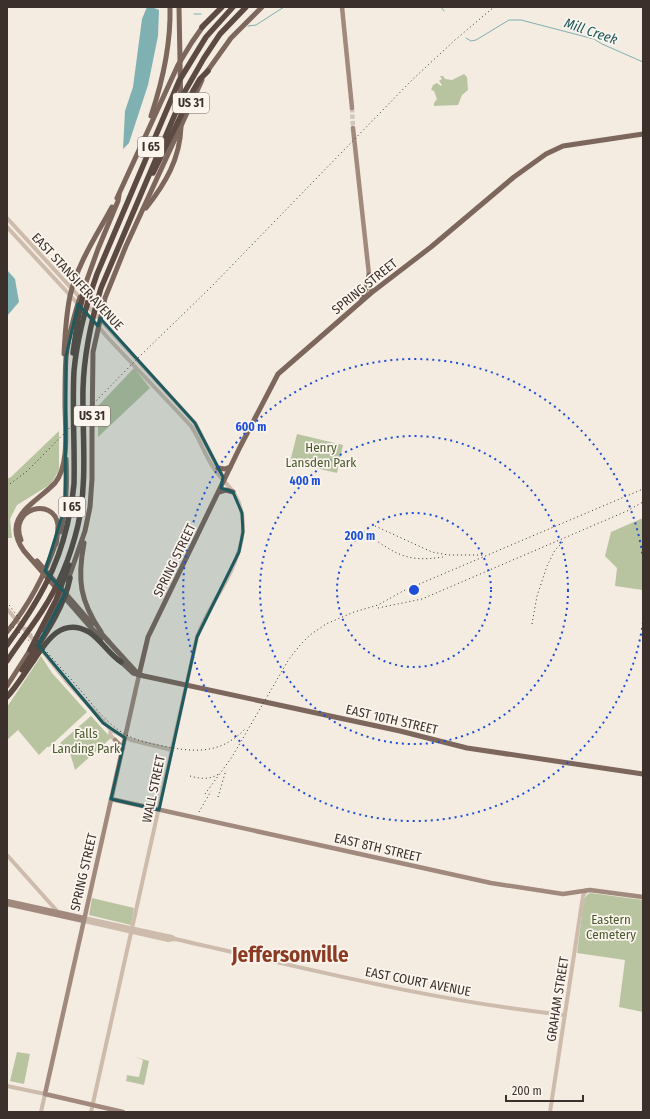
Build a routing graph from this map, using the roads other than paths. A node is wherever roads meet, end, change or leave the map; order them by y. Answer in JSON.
{"nodes":[{"id":1,"x":170,"y":7,"type":"edge"},
{"id":2,"x":179,"y":7,"type":"edge"},
{"id":3,"x":219,"y":7,"type":"edge"},
{"id":4,"x":222,"y":7,"type":"edge"},
{"id":5,"x":233,"y":7,"type":"edge"},
{"id":6,"x":246,"y":7,"type":"edge"},
{"id":7,"x":262,"y":7,"type":"edge"},
{"id":8,"x":342,"y":7,"type":"edge"},
{"id":9,"x":202,"y":28,"type":"junction"},
{"id":10,"x":208,"y":71,"type":"junction"},
{"id":11,"x":352,"y":108,"type":"tunnel mouth"},
{"id":12,"x":353,"y":128,"type":"tunnel mouth"},
{"id":13,"x":146,"y":133,"type":"junction"},
{"id":14,"x":643,"y":134,"type":"edge"},
{"id":15,"x":146,"y":181,"type":"junction"},
{"id":16,"x":119,"y":196,"type":"junction"},
{"id":17,"x":141,"y":213,"type":"junction"},
{"id":18,"x":7,"y":218,"type":"edge"},
{"id":19,"x":7,"y":227,"type":"edge"},
{"id":20,"x":369,"y":275,"type":"junction"},
{"id":21,"x":85,"y":285,"type":"joint"},
{"id":22,"x":72,"y":289,"type":"junction"},
{"id":23,"x":83,"y":291,"type":"junction"},
{"id":24,"x":371,"y":293,"type":"junction"},
{"id":25,"x":70,"y":295,"type":"junction"},
{"id":26,"x":361,"y":302,"type":"junction"},
{"id":27,"x":100,"y":318,"type":"junction"},
{"id":28,"x":98,"y":326,"type":"junction"},
{"id":29,"x":74,"y":371,"type":"junction"},
{"id":30,"x":65,"y":389,"type":"junction"},
{"id":31,"x":65,"y":443,"type":"junction"},
{"id":32,"x":231,"y":466,"type":"junction"},
{"id":33,"x":218,"y":468,"type":"junction"},
{"id":34,"x":225,"y":481,"type":"junction"},
{"id":35,"x":220,"y":492,"type":"junction"},
{"id":36,"x":233,"y":492,"type":"junction"},
{"id":37,"x":85,"y":530,"type":"junction"},
{"id":38,"x":56,"y":544,"type":"junction"},
{"id":39,"x":66,"y":581,"type":"junction"},
{"id":40,"x":7,"y":609,"type":"edge"},
{"id":41,"x":8,"y":631,"type":"edge"},
{"id":42,"x":42,"y":636,"type":"junction"},
{"id":43,"x":109,"y":642,"type":"junction"},
{"id":44,"x":7,"y":645,"type":"edge"},
{"id":45,"x":33,"y":652,"type":"junction"},
{"id":46,"x":7,"y":661,"type":"edge"},
{"id":47,"x":120,"y":662,"type":"junction"},
{"id":48,"x":139,"y":675,"type":"junction"},
{"id":49,"x":7,"y":686,"type":"edge"},
{"id":50,"x":187,"y":686,"type":"junction"},
{"id":51,"x":7,"y":694,"type":"edge"},
{"id":52,"x":7,"y":697,"type":"edge"},
{"id":53,"x":110,"y":730,"type":"junction"},
{"id":54,"x":125,"y":738,"type":"junction"},
{"id":55,"x":115,"y":740,"type":"joint"},
{"id":56,"x":122,"y":748,"type":"junction"},
{"id":57,"x":172,"y":750,"type":"junction"},
{"id":58,"x":643,"y":774,"type":"edge"},
{"id":59,"x":112,"y":799,"type":"junction"},
{"id":60,"x":159,"y":810,"type":"junction"},
{"id":61,"x":7,"y":854,"type":"edge"},
{"id":62,"x":586,"y":890,"type":"junction"},
{"id":63,"x":643,"y":897,"type":"edge"},
{"id":64,"x":7,"y":900,"type":"edge"},
{"id":65,"x":7,"y":904,"type":"edge"},
{"id":66,"x":57,"y":911,"type":"junction"},
{"id":67,"x":84,"y":919,"type":"junction"},
{"id":68,"x":132,"y":930,"type":"junction"},
{"id":69,"x":564,"y":1015,"type":"junction"},
{"id":70,"x":7,"y":1086,"type":"edge"},
{"id":71,"x":45,"y":1094,"type":"junction"},
{"id":72,"x":93,"y":1105,"type":"junction"},
{"id":73,"x":41,"y":1112,"type":"edge"},
{"id":74,"x":91,"y":1112,"type":"edge"},
{"id":75,"x":123,"y":1112,"type":"edge"},
{"id":76,"x":550,"y":1112,"type":"edge"}],
"edges":[{"from":1,"to":13,"type":"main road"},
{"from":2,"to":17,"type":"main road"},
{"from":3,"to":9,"type":"main road","number":"US 31"},
{"from":4,"to":9,"type":"highway"},
{"from":5,"to":29,"type":"highway","number":"I 65"},
{"from":6,"to":15,"type":"highway","number":"I 65"},
{"from":7,"to":10,"type":"main road","number":"US 31"},
{"from":8,"to":11,"type":"main road"},
{"from":9,"to":13,"type":"main road","number":"US 31"},
{"from":10,"to":15,"type":"highway"},
{"from":10,"to":17,"type":"main road","number":"US 31"},
{"from":12,"to":20,"type":"main road"},
{"from":13,"to":16,"type":"main road","number":"US 31"},
{"from":14,"to":24,"type":"main road","name":"SPRING STREET"},
{"from":15,"to":39,"type":"highway","number":"I 65"},
{"from":16,"to":21,"type":"main road","number":"US 31"},
{"from":16,"to":22,"type":"main road"},
{"from":17,"to":27,"type":"main road","number":"US 31"},
{"from":18,"to":22,"type":"street","name":"EAST STANSIFER AVENUE"},
{"from":19,"to":25,"type":"street","name":"EAST STANSIFER AVENUE"},
{"from":20,"to":24,"type":"main road"},
{"from":20,"to":26,"type":"main road"},
{"from":21,"to":23,"type":"highway"},
{"from":22,"to":25,"type":"main road"},
{"from":22,"to":27,"type":"street","name":"EAST STANSIFER AVENUE"},
{"from":23,"to":29,"type":"highway"},
{"from":23,"to":30,"type":"main road","number":"US 31"},
{"from":24,"to":26,"type":"main road","name":"SPRING STREET"},
{"from":25,"to":28,"type":"street","name":"EAST STANSIFER AVENUE"},
{"from":25,"to":30,"type":"main road"},
{"from":26,"to":32,"type":"main road","name":"SPRING STREET"},
{"from":27,"to":28,"type":"main road","number":"US 31"},
{"from":27,"to":33,"type":"street","name":"EAST STANSIFER AVENUE"},
{"from":28,"to":34,"type":"street","name":"EAST STANSIFER AVENUE"},
{"from":28,"to":37,"type":"main road","number":"US 31"},
{"from":29,"to":44,"type":"highway","number":"I 65"},
{"from":30,"to":31,"type":"main road","number":"US 31"},
{"from":31,"to":38,"type":"main road","number":"US 31"},
{"from":31,"to":47,"type":"main road","name":"EAST 10TH STREET"},
{"from":32,"to":33,"type":"main road"},
{"from":32,"to":34,"type":"main road","name":"SPRING STREET"},
{"from":33,"to":34,"type":"street","name":"EAST STANSIFER AVENUE"},
{"from":34,"to":35,"type":"main road","name":"SPRING STREET"},
{"from":34,"to":36,"type":"street","name":"WALL STREET"},
{"from":35,"to":36,"type":"main road"},
{"from":35,"to":48,"type":"main road","name":"SPRING STREET"},
{"from":36,"to":50,"type":"street","name":"WALL STREET"},
{"from":37,"to":39,"type":"main road","number":"US 31"},
{"from":37,"to":43,"type":"main road"},
{"from":38,"to":41,"type":"main road","number":"US 31"},
{"from":38,"to":43,"type":"main road"},
{"from":39,"to":42,"type":"highway"},
{"from":39,"to":46,"type":"highway","number":"I 65"},
{"from":40,"to":53,"type":"street"},
{"from":42,"to":45,"type":"highway"},
{"from":42,"to":45,"type":"highway"},
{"from":42,"to":47,"type":"highway"},
{"from":43,"to":48,"type":"main road"},
{"from":45,"to":49,"type":"main road"},
{"from":45,"to":51,"type":"highway"},
{"from":45,"to":52,"type":"highway"},
{"from":47,"to":48,"type":"main road","name":"EAST 10TH STREET"},
{"from":48,"to":50,"type":"main road","name":"EAST 10TH STREET"},
{"from":48,"to":54,"type":"main road","name":"SPRING STREET"},
{"from":50,"to":57,"type":"street","name":"WALL STREET"},
{"from":50,"to":58,"type":"main road","name":"EAST 10TH STREET"},
{"from":53,"to":54,"type":"street"},
{"from":53,"to":55,"type":"street"},
{"from":54,"to":56,"type":"main road","name":"SPRING STREET"},
{"from":54,"to":57,"type":"street"},
{"from":55,"to":56,"type":"main road"},
{"from":56,"to":59,"type":"main road","name":"SPRING STREET"},
{"from":57,"to":60,"type":"street","name":"WALL STREET"},
{"from":59,"to":60,"type":"main road","name":"EAST 8TH STREET"},
{"from":59,"to":67,"type":"main road","name":"SPRING STREET"},
{"from":60,"to":62,"type":"main road","name":"EAST 8TH STREET"},
{"from":60,"to":68,"type":"street","name":"WALL STREET"},
{"from":61,"to":66,"type":"street"},
{"from":62,"to":63,"type":"main road","name":"EAST 8TH STREET"},
{"from":62,"to":69,"type":"street","name":"GRAHAM STREET"},
{"from":64,"to":66,"type":"main road"},
{"from":65,"to":67,"type":"main road"},
{"from":66,"to":67,"type":"main road"},
{"from":67,"to":68,"type":"street","name":"EAST COURT AVENUE"},
{"from":67,"to":71,"type":"main road","name":"SPRING STREET"},
{"from":68,"to":69,"type":"street","name":"EAST COURT AVENUE"},
{"from":68,"to":72,"type":"street","name":"WALL STREET"},
{"from":69,"to":76,"type":"street","name":"GRAHAM STREET"},
{"from":70,"to":71,"type":"street"},
{"from":71,"to":72,"type":"main road"},
{"from":71,"to":73,"type":"street","name":"SPRING STREET"},
{"from":72,"to":74,"type":"street","name":"WALL STREET"},
{"from":72,"to":75,"type":"main road"}]}
